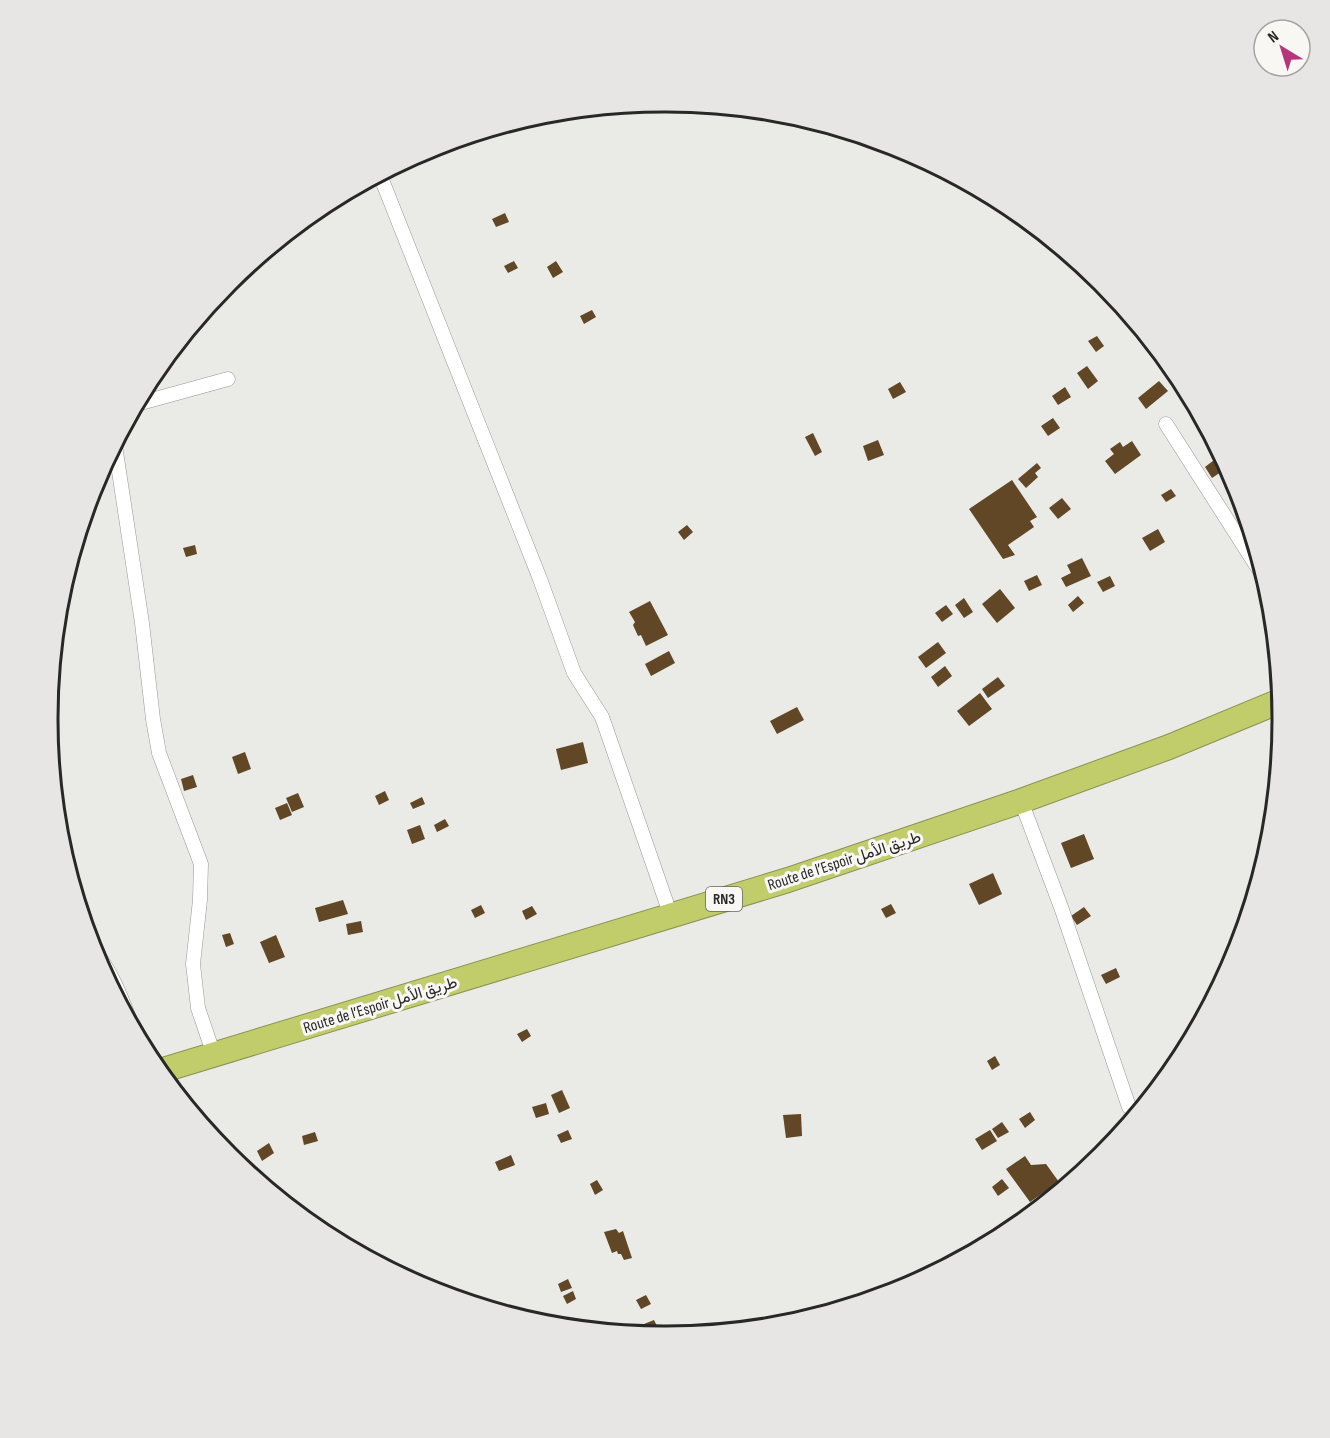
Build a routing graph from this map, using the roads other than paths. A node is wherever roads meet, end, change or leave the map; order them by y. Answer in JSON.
{"nodes":[{"id":1,"x":383,"y":183,"type":"edge"},
{"id":2,"x":228,"y":379,"type":"dead end"},
{"id":3,"x":150,"y":401,"type":"edge"},
{"id":4,"x":1166,"y":424,"type":"dead end"},
{"id":5,"x":117,"y":460,"type":"edge"},
{"id":6,"x":1248,"y":552,"type":"edge"},
{"id":7,"x":1271,"y":705,"type":"edge"},
{"id":8,"x":1021,"y":801,"type":"junction"},
{"id":9,"x":671,"y":916,"type":"junction"},
{"id":10,"x":214,"y":1055,"type":"junction"},
{"id":11,"x":170,"y":1068,"type":"edge"},
{"id":12,"x":1129,"y":1107,"type":"dead end"}],
"edges":[{"from":1,"to":9,"type":"street"},
{"from":2,"to":3,"type":"street"},
{"from":4,"to":6,"type":"street"},
{"from":5,"to":10,"type":"street"},
{"from":7,"to":8,"type":"highway","name":"Route de l’Espoir طريق الأمل","number":"RN3"},
{"from":8,"to":9,"type":"highway","name":"Route de l’Espoir طريق الأمل","number":"RN3"},
{"from":8,"to":12,"type":"street"},
{"from":9,"to":10,"type":"highway","name":"Route de l’Espoir طريق الأمل","number":"RN3"},
{"from":10,"to":11,"type":"highway","name":"Route de l’Espoir طريق الأمل","number":"RN3"}]}
